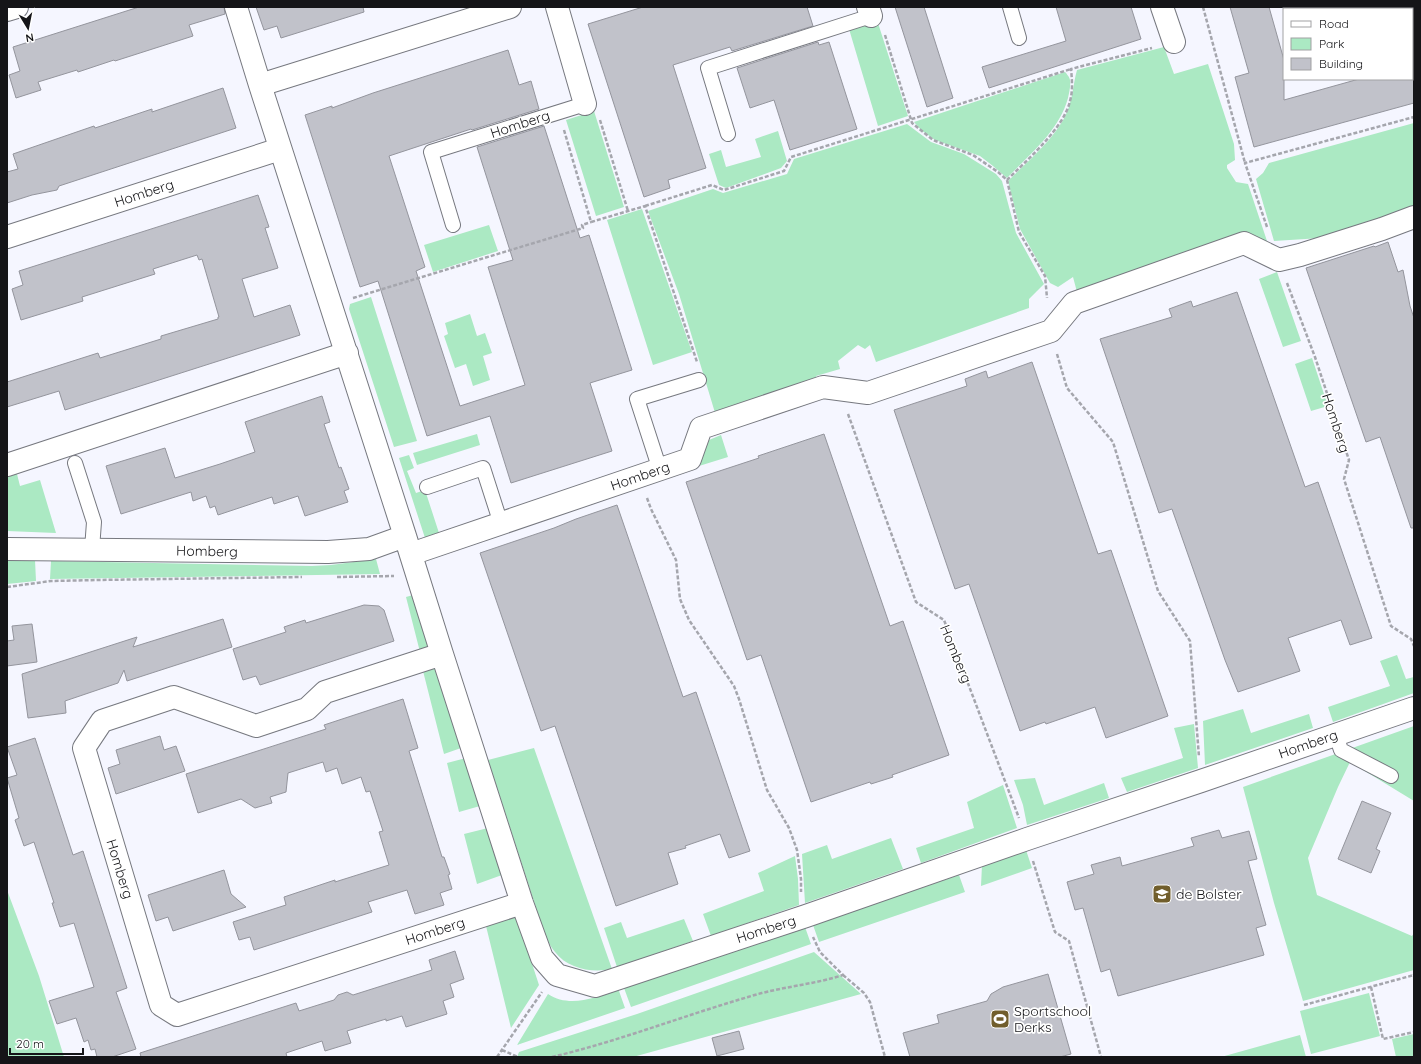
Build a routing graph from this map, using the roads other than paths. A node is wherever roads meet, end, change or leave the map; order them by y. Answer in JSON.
{"nodes":[{"id":1,"x":17,"y":7,"type":"edge"},
{"id":2,"x":236,"y":7,"type":"edge"},
{"id":3,"x":510,"y":7,"type":"edge"},
{"id":4,"x":556,"y":7,"type":"edge"},
{"id":5,"x":1010,"y":7,"type":"edge"},
{"id":6,"x":1162,"y":7,"type":"edge"},
{"id":7,"x":7,"y":10,"type":"edge"},
{"id":8,"x":869,"y":12,"type":"edge"},
{"id":9,"x":1020,"y":38,"type":"dead end"},
{"id":10,"x":1174,"y":42,"type":"road end"},
{"id":11,"x":260,"y":85,"type":"junction"},
{"id":12,"x":585,"y":104,"type":"joint"},
{"id":13,"x":728,"y":134,"type":"dead end"},
{"id":14,"x":280,"y":149,"type":"junction"},
{"id":15,"x":1414,"y":217,"type":"edge"},
{"id":16,"x":453,"y":225,"type":"dead end"},
{"id":17,"x":7,"y":237,"type":"edge"},
{"id":18,"x":347,"y":353,"type":"junction"},
{"id":19,"x":699,"y":380,"type":"dead end"},
{"id":20,"x":75,"y":463,"type":"dead end"},
{"id":21,"x":7,"y":465,"type":"edge"},
{"id":22,"x":650,"y":473,"type":"junction"},
{"id":23,"x":427,"y":487,"type":"dead end"},
{"id":24,"x":501,"y":524,"type":"junction"},
{"id":25,"x":408,"y":545,"type":"junction"},
{"id":26,"x":7,"y":549,"type":"edge"},
{"id":27,"x":92,"y":549,"type":"junction"},
{"id":28,"x":442,"y":654,"type":"junction"},
{"id":29,"x":1414,"y":708,"type":"edge"},
{"id":30,"x":1336,"y":735,"type":"junction"},
{"id":31,"x":1391,"y":776,"type":"dead end"},
{"id":32,"x":522,"y":903,"type":"junction"}],
"edges":[{"from":1,"to":7,"type":"street"},
{"from":2,"to":11,"type":"street"},
{"from":3,"to":11,"type":"street"},
{"from":4,"to":12,"type":"street"},
{"from":5,"to":9,"type":"lane"},
{"from":6,"to":10,"type":"street"},
{"from":8,"to":13,"type":"lane"},
{"from":11,"to":14,"type":"street"},
{"from":12,"to":16,"type":"lane","name":"Homberg"},
{"from":14,"to":17,"type":"street","name":"Homberg"},
{"from":14,"to":18,"type":"street"},
{"from":15,"to":22,"type":"street","name":"Homberg"},
{"from":18,"to":21,"type":"street"},
{"from":18,"to":25,"type":"street"},
{"from":19,"to":22,"type":"lane"},
{"from":20,"to":27,"type":"lane"},
{"from":22,"to":24,"type":"street","name":"Homberg"},
{"from":23,"to":24,"type":"lane"},
{"from":24,"to":25,"type":"street","name":"Homberg"},
{"from":25,"to":27,"type":"street","name":"Homberg"},
{"from":25,"to":28,"type":"street"},
{"from":26,"to":27,"type":"street","name":"Homberg"},
{"from":28,"to":32,"type":"street"},
{"from":28,"to":32,"type":"street","name":"Homberg"},
{"from":29,"to":30,"type":"street","name":"Homberg"},
{"from":30,"to":31,"type":"lane"},
{"from":30,"to":32,"type":"street","name":"Homberg"}]}
